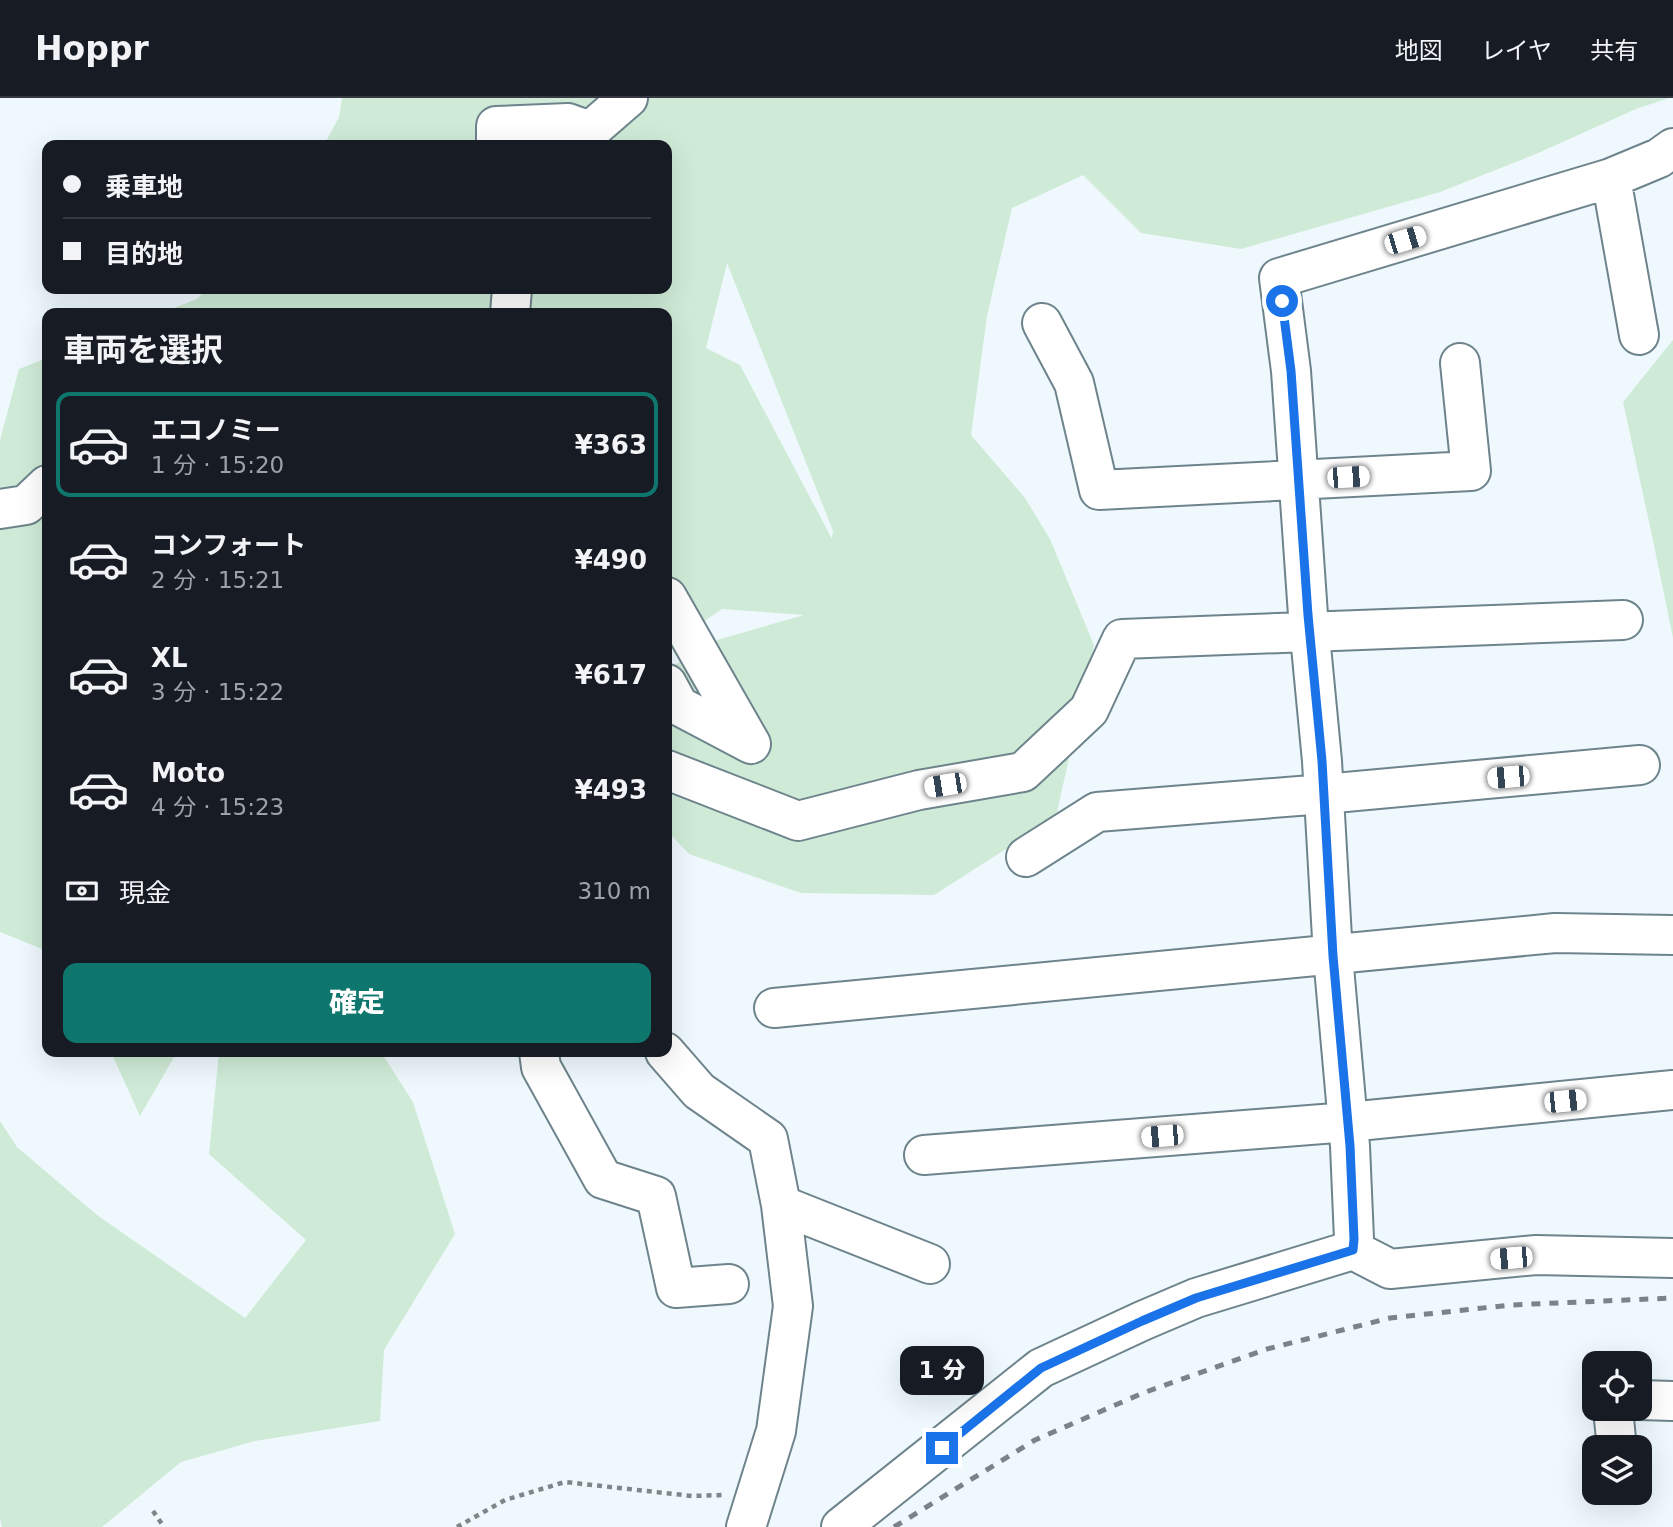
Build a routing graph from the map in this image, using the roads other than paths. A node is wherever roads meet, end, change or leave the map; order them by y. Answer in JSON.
{"nodes":[{"id":1,"x":628,"y":98,"type":"edge"},
{"id":2,"x":496,"y":140,"type":"edge"},
{"id":3,"x":1673,"y":148,"type":"edge"},
{"id":4,"x":1611,"y":178,"type":"junction"},
{"id":5,"x":1042,"y":323,"type":"dead end"},
{"id":6,"x":1639,"y":335,"type":"dead end"},
{"id":7,"x":1460,"y":363,"type":"dead end"},
{"id":8,"x":1299,"y":480,"type":"junction"},
{"id":9,"x":42,"y":490,"type":"edge"},
{"id":10,"x":0,"y":509,"type":"edge"},
{"id":11,"x":672,"y":606,"type":"edge"},
{"id":12,"x":1623,"y":620,"type":"dead end"},
{"id":13,"x":1310,"y":631,"type":"junction"},
{"id":14,"x":672,"y":693,"type":"edge"},
{"id":15,"x":1640,"y":765,"type":"dead end"},
{"id":16,"x":672,"y":772,"type":"edge"},
{"id":17,"x":1324,"y":794,"type":"junction"},
{"id":18,"x":1026,"y":857,"type":"dead end"},
{"id":19,"x":1673,"y":935,"type":"edge"},
{"id":20,"x":1333,"y":956,"type":"junction"},
{"id":21,"x":774,"y":1008,"type":"dead end"},
{"id":22,"x":540,"y":1057,"type":"edge"},
{"id":23,"x":670,"y":1057,"type":"edge"},
{"id":24,"x":1673,"y":1090,"type":"edge"},
{"id":25,"x":1348,"y":1122,"type":"junction"},
{"id":26,"x":924,"y":1155,"type":"dead end"},
{"id":27,"x":781,"y":1205,"type":"junction"},
{"id":28,"x":1353,"y":1250,"type":"junction"},
{"id":29,"x":1673,"y":1258,"type":"edge"},
{"id":30,"x":930,"y":1264,"type":"dead end"},
{"id":31,"x":729,"y":1284,"type":"dead end"},
{"id":32,"x":1652,"y":1400,"type":"edge"},
{"id":33,"x":1673,"y":1401,"type":"edge"},
{"id":34,"x":751,"y":1511,"type":"edge"},
{"id":35,"x":842,"y":1527,"type":"edge"}],
"edges":[{"from":1,"to":2,"type":"street"},
{"from":3,"to":4,"type":"street"},
{"from":4,"to":6,"type":"street"},
{"from":4,"to":8,"type":"street"},
{"from":5,"to":8,"type":"street"},
{"from":7,"to":8,"type":"street"},
{"from":8,"to":13,"type":"street"},
{"from":9,"to":10,"type":"street"},
{"from":11,"to":14,"type":"street"},
{"from":12,"to":13,"type":"street"},
{"from":13,"to":16,"type":"street"},
{"from":13,"to":17,"type":"street"},
{"from":15,"to":17,"type":"street"},
{"from":17,"to":18,"type":"street"},
{"from":17,"to":20,"type":"street"},
{"from":19,"to":20,"type":"street"},
{"from":20,"to":21,"type":"street"},
{"from":20,"to":25,"type":"street"},
{"from":22,"to":31,"type":"street"},
{"from":23,"to":27,"type":"street"},
{"from":24,"to":25,"type":"street"},
{"from":25,"to":26,"type":"street"},
{"from":25,"to":28,"type":"street"},
{"from":27,"to":30,"type":"street"},
{"from":27,"to":34,"type":"street"},
{"from":28,"to":29,"type":"street"},
{"from":28,"to":35,"type":"street"},
{"from":32,"to":33,"type":"street"}]}
